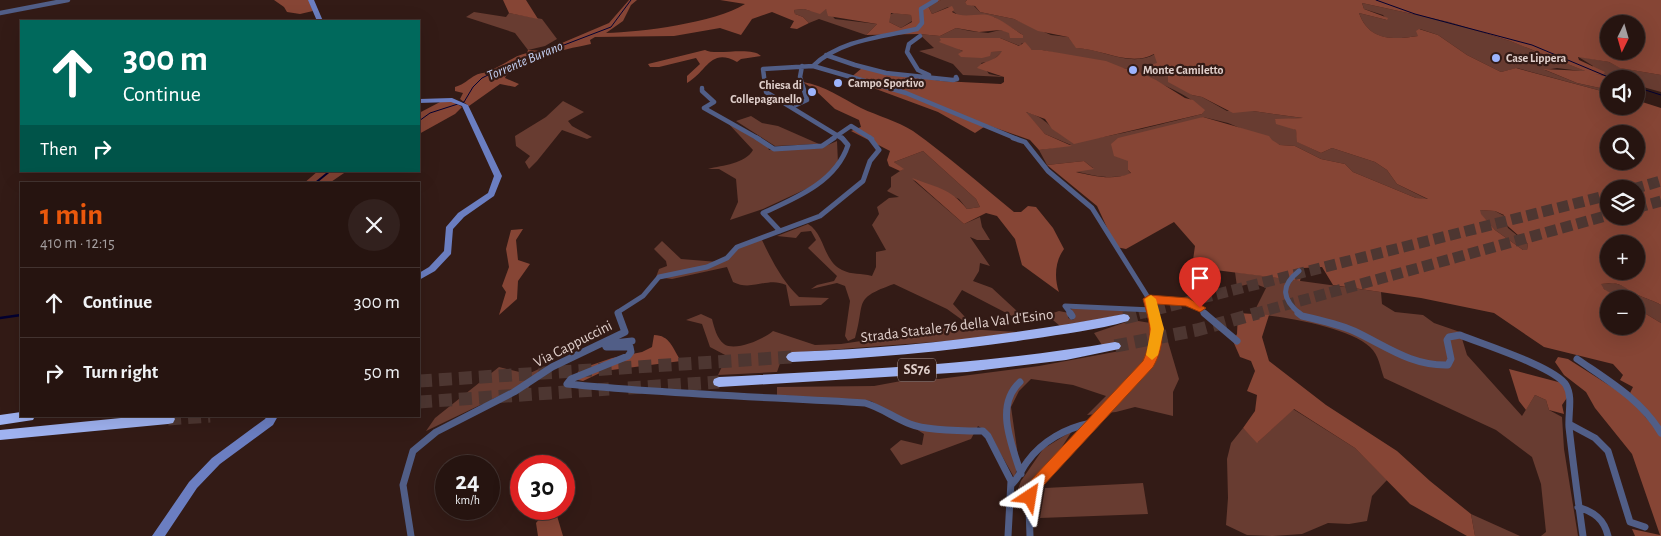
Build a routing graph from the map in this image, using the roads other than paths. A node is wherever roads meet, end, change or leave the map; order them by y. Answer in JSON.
{"nodes":[{"id":1,"x":68,"y":0,"type":"edge"},
{"id":2,"x":311,"y":0,"type":"edge"},
{"id":3,"x":936,"y":0,"type":"edge"},
{"id":4,"x":0,"y":13,"type":"edge"},
{"id":5,"x":320,"y":20,"type":"edge"},
{"id":6,"x":920,"y":36,"type":"dead end"},
{"id":7,"x":826,"y":55,"type":"junction"},
{"id":8,"x":802,"y":66,"type":"junction"},
{"id":9,"x":813,"y":66,"type":"junction"},
{"id":10,"x":930,"y":76,"type":"junction"},
{"id":11,"x":956,"y":76,"type":"dead end"},
{"id":12,"x":702,"y":88,"type":"dead end"},
{"id":13,"x":420,"y":101,"type":"edge"},
{"id":14,"x":796,"y":105,"type":"dead end"},
{"id":15,"x":839,"y":136,"type":"junction"},
{"id":16,"x":780,"y":231,"type":"junction"},
{"id":17,"x":1299,"y":271,"type":"dead end"},
{"id":18,"x":420,"y":276,"type":"edge"},
{"id":19,"x":1149,"y":299,"type":"junction"},
{"id":20,"x":1152,"y":310,"type":"junction"},
{"id":21,"x":1072,"y":316,"type":"dead end"},
{"id":22,"x":1124,"y":318,"type":"tunnel mouth"},
{"id":23,"x":632,"y":341,"type":"dead end"},
{"id":24,"x":1238,"y":341,"type":"dead end"},
{"id":25,"x":1115,"y":346,"type":"tunnel mouth"},
{"id":26,"x":792,"y":357,"type":"tunnel mouth"},
{"id":27,"x":1577,"y":359,"type":"dead end"},
{"id":28,"x":719,"y":382,"type":"tunnel mouth"},
{"id":29,"x":1020,"y":382,"type":"dead end"},
{"id":30,"x":21,"y":417,"type":"edge"},
{"id":31,"x":272,"y":417,"type":"edge"},
{"id":32,"x":168,"y":419,"type":"dead end"},
{"id":33,"x":0,"y":420,"type":"edge"},
{"id":34,"x":1091,"y":423,"type":"junction"},
{"id":35,"x":1569,"y":424,"type":"junction"},
{"id":36,"x":1661,"y":433,"type":"edge"},
{"id":37,"x":0,"y":435,"type":"edge"},
{"id":38,"x":1021,"y":474,"type":"junction"},
{"id":39,"x":1011,"y":485,"type":"junction"},
{"id":40,"x":1578,"y":507,"type":"junction"},
{"id":41,"x":1645,"y":527,"type":"dead end"},
{"id":42,"x":158,"y":536,"type":"edge"},
{"id":43,"x":411,"y":536,"type":"edge"},
{"id":44,"x":1008,"y":536,"type":"edge"},
{"id":45,"x":1030,"y":536,"type":"edge"},
{"id":46,"x":1582,"y":536,"type":"edge"},
{"id":47,"x":1608,"y":536,"type":"edge"}],
"edges":[{"from":1,"to":4,"type":"street"},
{"from":2,"to":5,"type":"main road"},
{"from":3,"to":7,"type":"street"},
{"from":6,"to":10,"type":"street"},
{"from":7,"to":9,"type":"street"},
{"from":7,"to":10,"type":"street"},
{"from":8,"to":9,"type":"street"},
{"from":8,"to":14,"type":"street"},
{"from":8,"to":15,"type":"street"},
{"from":9,"to":19,"type":"street"},
{"from":10,"to":11,"type":"street"},
{"from":12,"to":15,"type":"street"},
{"from":13,"to":18,"type":"main road"},
{"from":15,"to":16,"type":"street"},
{"from":15,"to":16,"type":"street","name":"Via Cappuccini"},
{"from":16,"to":43,"type":"street","name":"Via Cappuccini"},
{"from":17,"to":35,"type":"street"},
{"from":19,"to":20,"type":"street"},
{"from":19,"to":24,"type":"street"},
{"from":20,"to":21,"type":"street"},
{"from":20,"to":34,"type":"street"},
{"from":22,"to":26,"type":"highway","name":"Strada Statale 76 della Val d'Esino","number":"SS76"},
{"from":23,"to":39,"type":"street"},
{"from":25,"to":28,"type":"highway","number":"SS76"},
{"from":27,"to":36,"type":"street"},
{"from":29,"to":38,"type":"street"},
{"from":30,"to":33,"type":"highway"},
{"from":31,"to":42,"type":"main road"},
{"from":32,"to":37,"type":"highway"},
{"from":34,"to":38,"type":"street"},
{"from":34,"to":45,"type":"street"},
{"from":35,"to":40,"type":"street"},
{"from":35,"to":41,"type":"street"},
{"from":38,"to":39,"type":"street"},
{"from":39,"to":44,"type":"street"},
{"from":40,"to":46,"type":"street"},
{"from":40,"to":47,"type":"street"}]}
